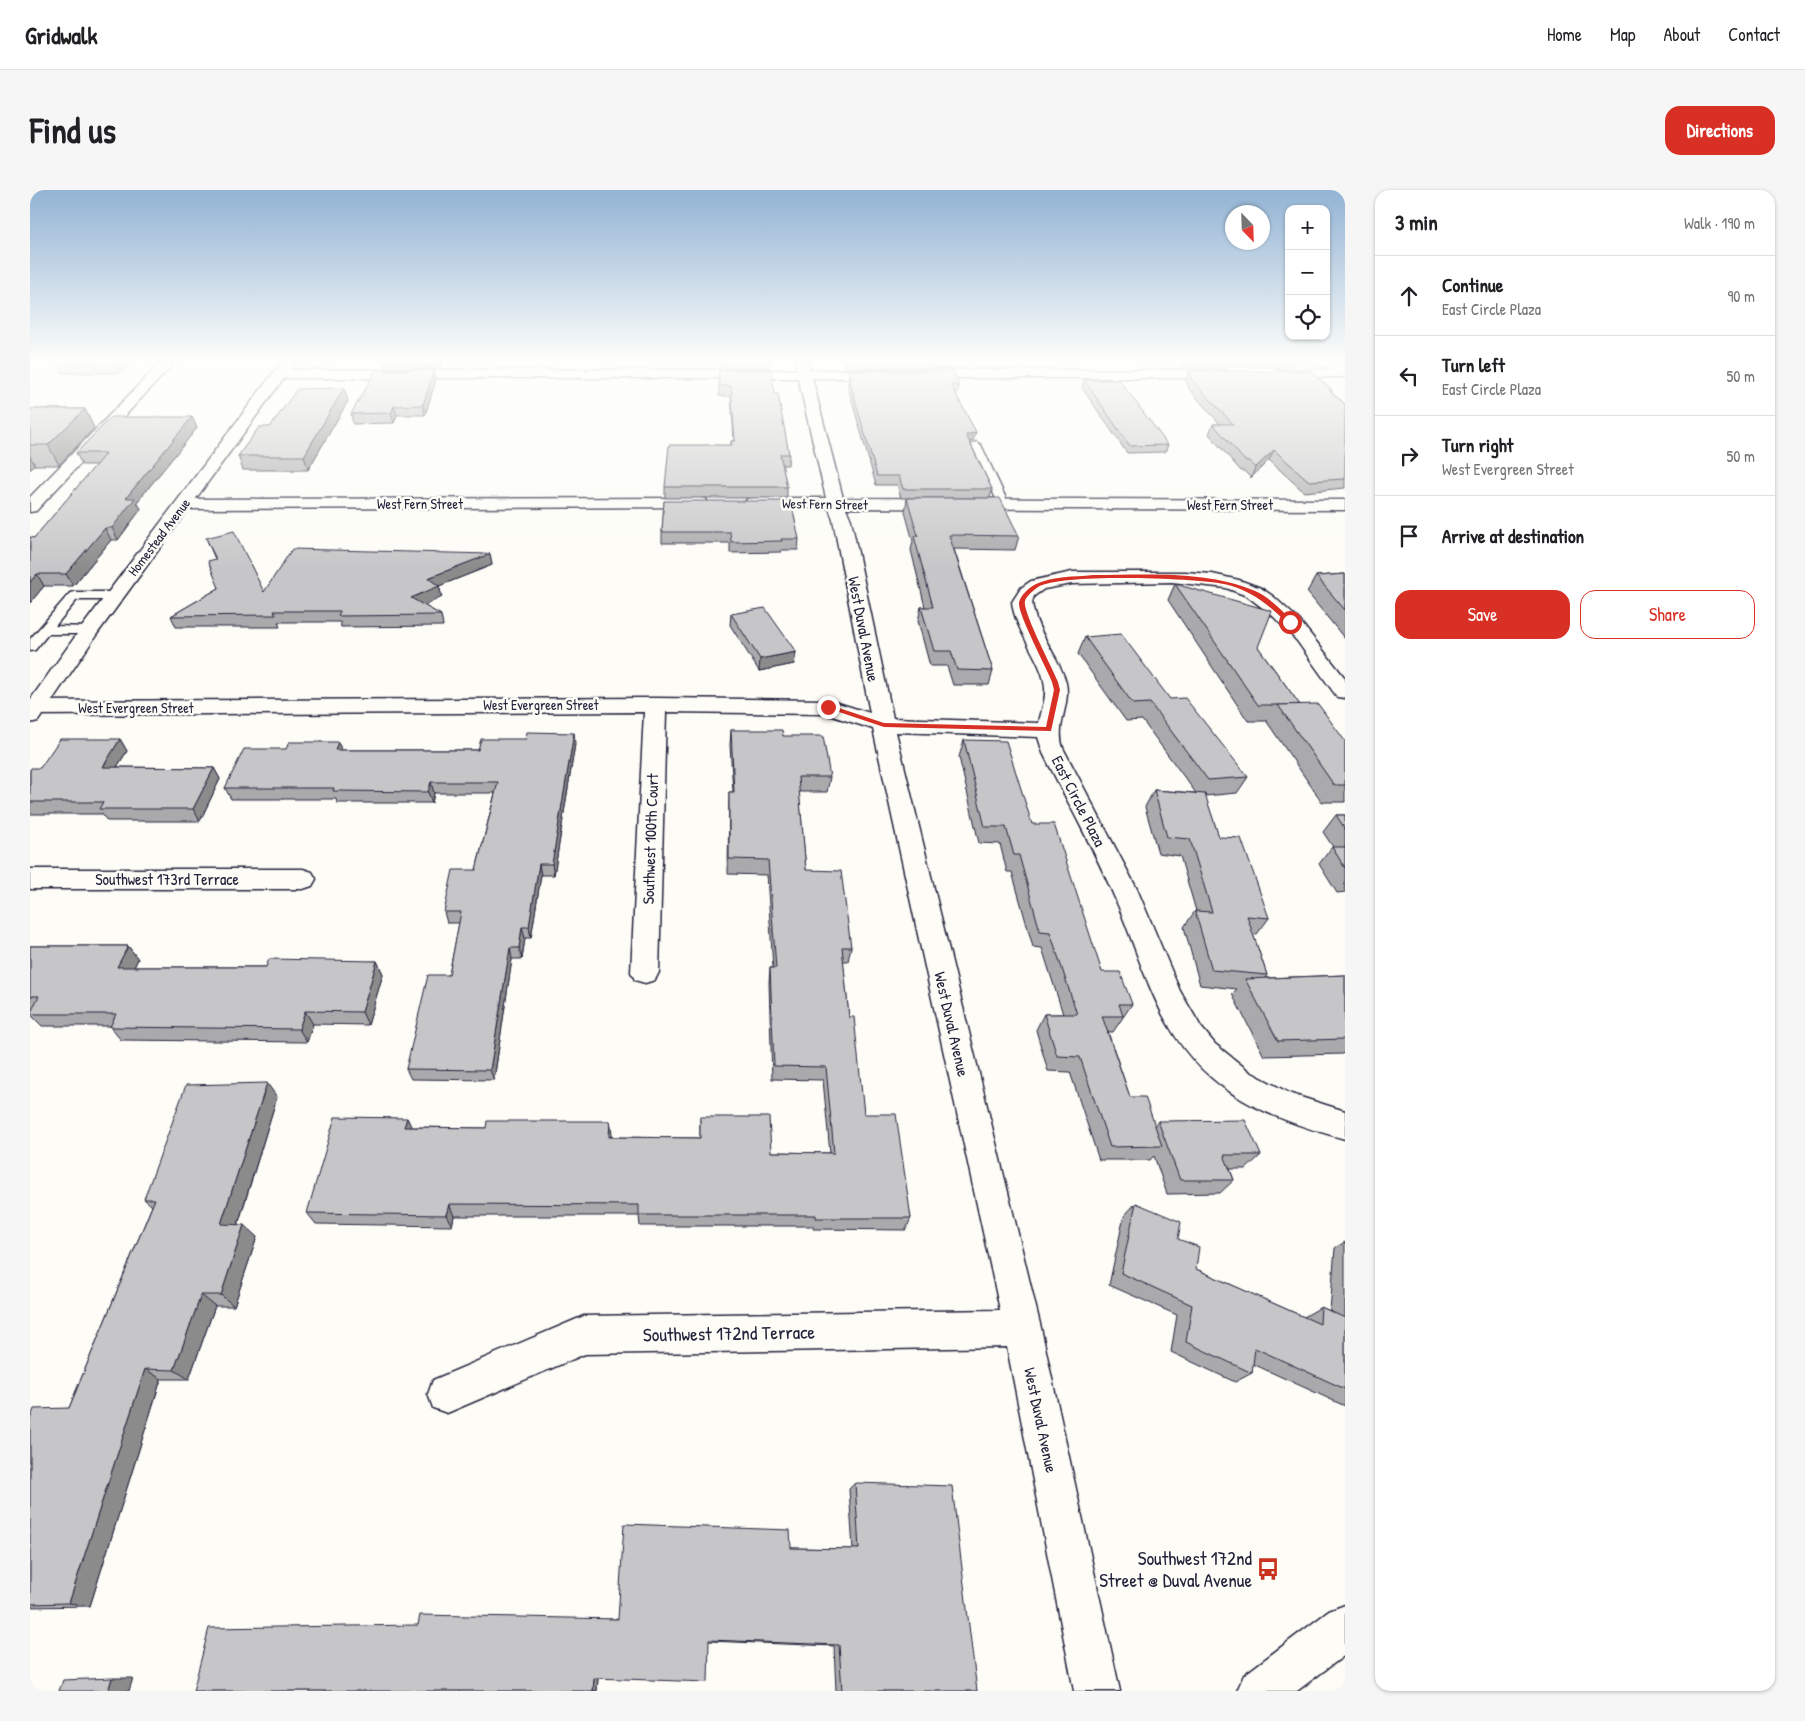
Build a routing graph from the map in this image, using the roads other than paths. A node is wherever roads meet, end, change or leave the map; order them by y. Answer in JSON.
{"nodes":[{"id":1,"x":103,"y":430,"type":"edge"},
{"id":2,"x":239,"y":430,"type":"edge"},
{"id":3,"x":818,"y":430,"type":"edge"},
{"id":4,"x":976,"y":445,"type":"edge"},
{"id":5,"x":712,"y":503,"type":"edge"},
{"id":6,"x":732,"y":503,"type":"edge"},
{"id":7,"x":184,"y":504,"type":"junction"},
{"id":8,"x":836,"y":504,"type":"junction"},
{"id":9,"x":1004,"y":505,"type":"junction"},
{"id":10,"x":1345,"y":505,"type":"edge"},
{"id":11,"x":30,"y":507,"type":"edge"},
{"id":12,"x":115,"y":596,"type":"junction"},
{"id":13,"x":46,"y":630,"type":"junction"},
{"id":14,"x":89,"y":631,"type":"junction"},
{"id":15,"x":30,"y":647,"type":"edge"},
{"id":16,"x":1345,"y":692,"type":"edge"},
{"id":17,"x":655,"y":705,"type":"junction"},
{"id":18,"x":32,"y":711,"type":"edge"},
{"id":19,"x":884,"y":725,"type":"junction"},
{"id":20,"x":1049,"y":730,"type":"junction"},
{"id":21,"x":30,"y":879,"type":"edge"},
{"id":22,"x":303,"y":879,"type":"dead end"},
{"id":23,"x":645,"y":972,"type":"dead end"},
{"id":24,"x":1345,"y":1125,"type":"edge"},
{"id":25,"x":1022,"y":1328,"type":"junction"},
{"id":26,"x":447,"y":1394,"type":"dead end"},
{"id":27,"x":1345,"y":1627,"type":"edge"},
{"id":28,"x":1097,"y":1691,"type":"edge"},
{"id":29,"x":1260,"y":1691,"type":"edge"}],
"edges":[{"from":1,"to":11,"type":"street"},
{"from":2,"to":7,"type":"street","name":"Homestead Avenue"},
{"from":3,"to":8,"type":"street","name":"West Duval Avenue"},
{"from":4,"to":9,"type":"lane"},
{"from":5,"to":7,"type":"street","name":"West Fern Street"},
{"from":6,"to":8,"type":"street","name":"West Fern Street"},
{"from":7,"to":12,"type":"street","name":"Homestead Avenue"},
{"from":8,"to":9,"type":"street","name":"West Fern Street"},
{"from":8,"to":19,"type":"street","name":"West Duval Avenue"},
{"from":9,"to":10,"type":"street","name":"West Fern Street"},
{"from":12,"to":13,"type":"lane"},
{"from":12,"to":14,"type":"street","name":"Homestead Avenue"},
{"from":13,"to":14,"type":"lane"},
{"from":13,"to":15,"type":"lane"},
{"from":14,"to":18,"type":"street","name":"Homestead Avenue"},
{"from":16,"to":20,"type":"street","name":"East Circle Plaza"},
{"from":17,"to":18,"type":"street","name":"West Evergreen Street"},
{"from":17,"to":19,"type":"street","name":"West Evergreen Street"},
{"from":17,"to":23,"type":"street","name":"Southwest 100th Court"},
{"from":19,"to":20,"type":"street","name":"West Evergreen Street"},
{"from":19,"to":25,"type":"street","name":"West Duval Avenue"},
{"from":20,"to":24,"type":"street","name":"East Circle Plaza"},
{"from":21,"to":22,"type":"street","name":"Southwest 173rd Terrace"},
{"from":25,"to":26,"type":"street","name":"Southwest 172nd Terrace"},
{"from":25,"to":28,"type":"street","name":"West Duval Avenue"},
{"from":27,"to":29,"type":"street"}]}
